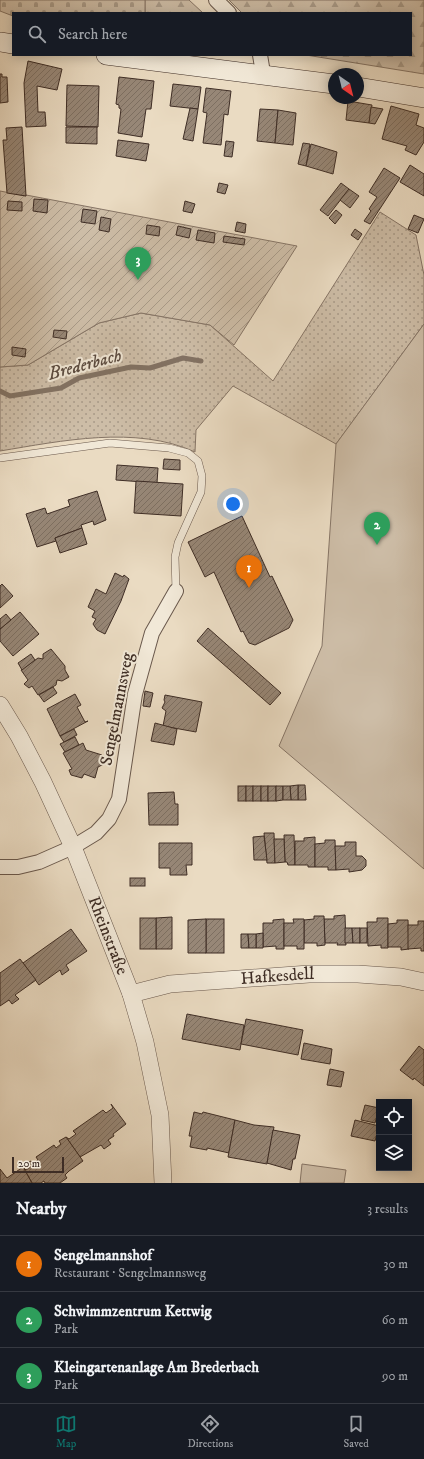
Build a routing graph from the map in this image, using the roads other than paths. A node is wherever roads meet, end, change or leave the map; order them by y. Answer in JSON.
{"nodes":[{"id":1,"x":216,"y":0,"type":"edge"},
{"id":2,"x":228,"y":12,"type":"edge"},
{"id":3,"x":0,"y":42,"type":"edge"},
{"id":4,"x":12,"y":44,"type":"edge"},
{"id":5,"x":123,"y":56,"type":"edge"},
{"id":6,"x":261,"y":64,"type":"edge"},
{"id":7,"x":328,"y":82,"type":"edge"},
{"id":8,"x":364,"y":88,"type":"edge"},
{"id":9,"x":424,"y":98,"type":"edge"},
{"id":10,"x":0,"y":458,"type":"edge"},
{"id":11,"x":176,"y":591,"type":"joint"},
{"id":12,"x":0,"y":706,"type":"edge"},
{"id":13,"x":73,"y":847,"type":"junction"},
{"id":14,"x":0,"y":867,"type":"edge"},
{"id":15,"x":424,"y":982,"type":"edge"},
{"id":16,"x":131,"y":994,"type":"junction"},
{"id":17,"x":163,"y":1183,"type":"edge"}],
"edges":[{"from":1,"to":2,"type":"street"},
{"from":3,"to":4,"type":"main road"},
{"from":5,"to":6,"type":"main road"},
{"from":6,"to":7,"type":"main road"},
{"from":8,"to":9,"type":"main road"},
{"from":10,"to":11,"type":"lane","name":"Sengelmannsweg"},
{"from":11,"to":13,"type":"street","name":"Sengelmannsweg"},
{"from":12,"to":13,"type":"street","name":"Rheinstraße"},
{"from":13,"to":14,"type":"street","name":"Sengelmannsweg"},
{"from":13,"to":16,"type":"street","name":"Rheinstraße"},
{"from":15,"to":16,"type":"street","name":"Hafkesdell"},
{"from":16,"to":17,"type":"street","name":"Rheinstraße"}]}
